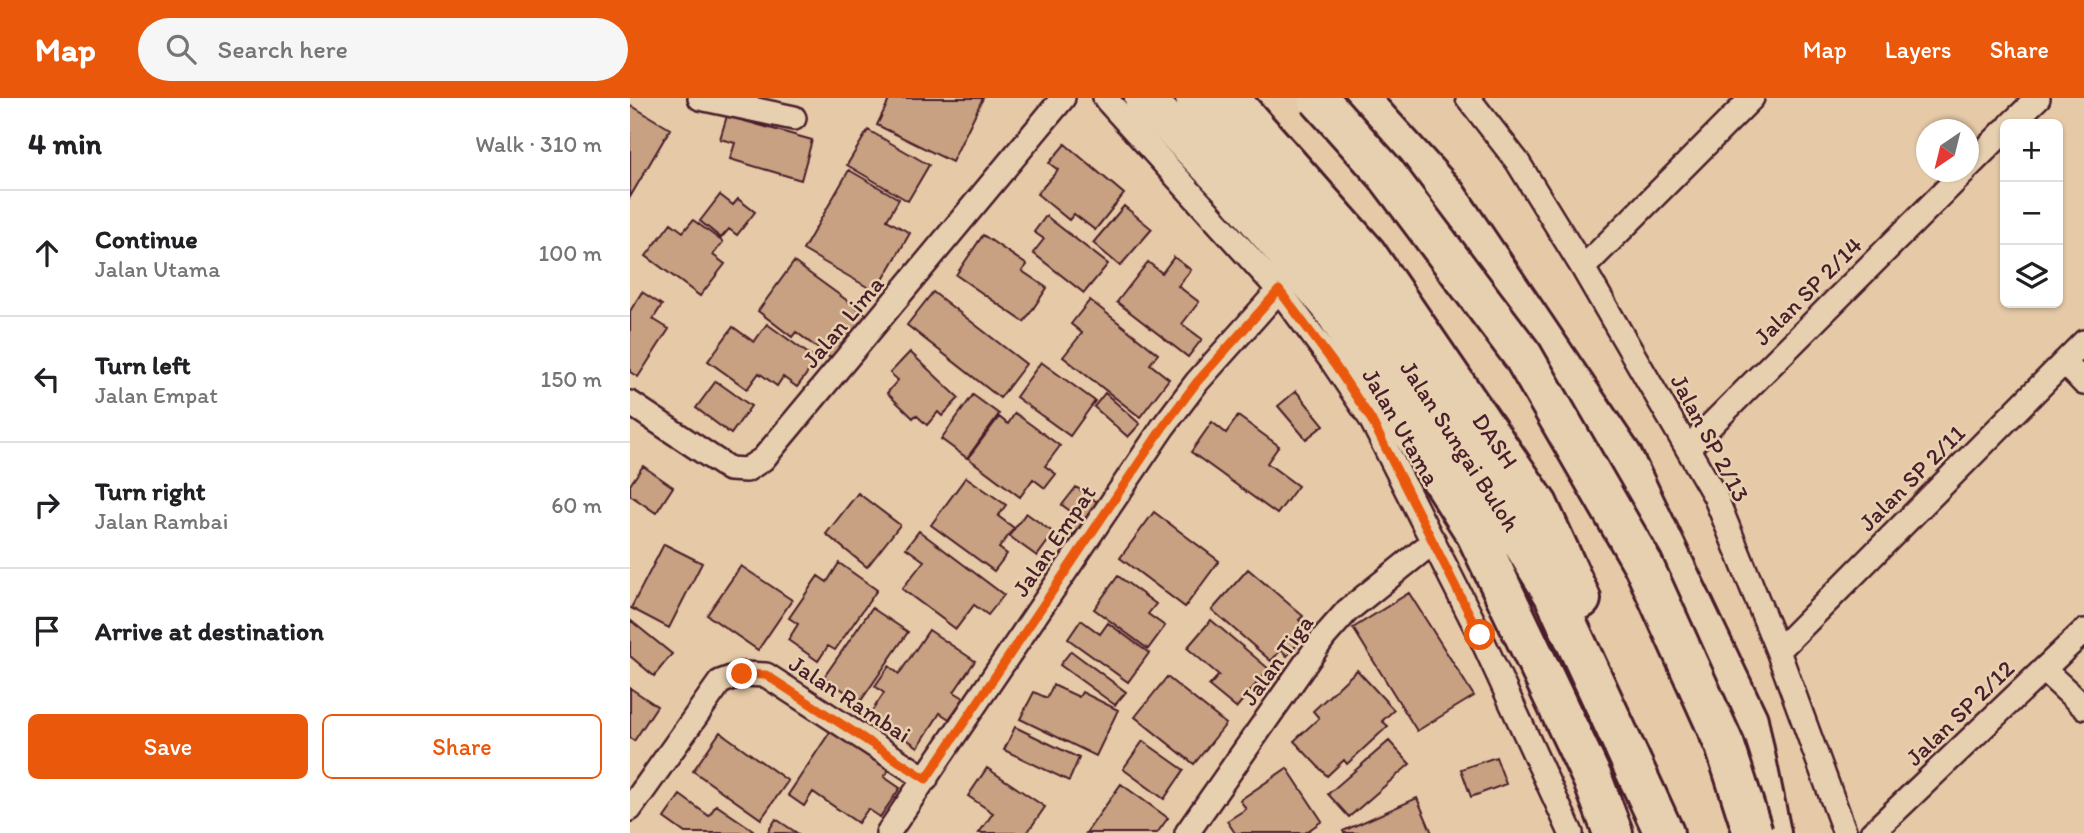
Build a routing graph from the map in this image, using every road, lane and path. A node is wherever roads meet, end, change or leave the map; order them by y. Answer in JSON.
{"nodes":[{"id":1,"x":700,"y":98,"type":"edge"},
{"id":2,"x":1063,"y":98,"type":"edge"},
{"id":3,"x":1105,"y":98,"type":"edge"},
{"id":4,"x":1144,"y":98,"type":"edge"},
{"id":5,"x":1195,"y":98,"type":"edge"},
{"id":6,"x":1229,"y":98,"type":"edge"},
{"id":7,"x":1319,"y":98,"type":"edge"},
{"id":8,"x":1358,"y":98,"type":"edge"},
{"id":9,"x":1468,"y":98,"type":"edge"},
{"id":10,"x":1752,"y":98,"type":"edge"},
{"id":11,"x":2038,"y":98,"type":"edge"},
{"id":12,"x":794,"y":118,"type":"dead end"},
{"id":13,"x":2016,"y":119,"type":"edge"},
{"id":14,"x":2000,"y":135,"type":"edge"},
{"id":15,"x":1979,"y":157,"type":"edge"},
{"id":16,"x":1954,"y":182,"type":"edge"},
{"id":17,"x":1583,"y":268,"type":"junction"},
{"id":18,"x":1279,"y":290,"type":"junction"},
{"id":19,"x":2084,"y":342,"type":"edge"},
{"id":20,"x":2064,"y":362,"type":"junction"},
{"id":21,"x":2084,"y":383,"type":"edge"},
{"id":22,"x":630,"y":404,"type":"edge"},
{"id":23,"x":1688,"y":448,"type":"junction"},
{"id":24,"x":1434,"y":541,"type":"junction"},
{"id":25,"x":2084,"y":631,"type":"edge"},
{"id":26,"x":1778,"y":651,"type":"junction"},
{"id":27,"x":2044,"y":670,"type":"junction"},
{"id":28,"x":2084,"y":707,"type":"edge"},
{"id":29,"x":926,"y":779,"type":"junction"},
{"id":30,"x":630,"y":809,"type":"edge"},
{"id":31,"x":1189,"y":832,"type":"edge"},
{"id":32,"x":888,"y":833,"type":"edge"},
{"id":33,"x":1571,"y":833,"type":"edge"},
{"id":34,"x":1614,"y":833,"type":"edge"},
{"id":35,"x":1664,"y":833,"type":"edge"},
{"id":36,"x":1679,"y":833,"type":"edge"},
{"id":37,"x":1754,"y":833,"type":"edge"},
{"id":38,"x":1771,"y":833,"type":"edge"},
{"id":39,"x":1845,"y":833,"type":"edge"},
{"id":40,"x":1872,"y":833,"type":"edge"}],
"edges":[{"from":1,"to":12,"type":"street"},
{"from":2,"to":22,"type":"street","name":"Jalan Lima"},
{"from":3,"to":18,"type":"street","name":"Jalan Utama"},
{"from":4,"to":34,"type":"highway"},
{"from":5,"to":35,"type":"highway","name":"Jalan Sungai Buloh"},
{"from":6,"to":36,"type":"highway","name":"DASH"},
{"from":7,"to":37,"type":"highway","bridge":true},
{"from":8,"to":38,"type":"highway"},
{"from":9,"to":17,"type":"street","name":"Jalan SP 2/13"},
{"from":10,"to":17,"type":"street"},
{"from":11,"to":13,"type":"street"},
{"from":14,"to":15,"type":"street"},
{"from":16,"to":23,"type":"street","name":"Jalan SP 2/14"},
{"from":17,"to":23,"type":"street","name":"Jalan SP 2/13"},
{"from":18,"to":24,"type":"street","name":"Jalan Utama"},
{"from":18,"to":29,"type":"street","name":"Jalan Empat"},
{"from":19,"to":20,"type":"street","name":"Jalan SP 2/11"},
{"from":20,"to":21,"type":"street"},
{"from":20,"to":26,"type":"street","name":"Jalan SP 2/11"},
{"from":23,"to":26,"type":"street","name":"Jalan SP 2/13"},
{"from":24,"to":31,"type":"street","name":"Jalan Tiga"},
{"from":24,"to":33,"type":"street","name":"Jalan Utama"},
{"from":25,"to":27,"type":"street","name":"Jalan SP 2/12"},
{"from":26,"to":39,"type":"street","name":"Jalan SP 2/13"},
{"from":27,"to":28,"type":"street"},
{"from":27,"to":40,"type":"street","name":"Jalan SP 2/12"},
{"from":29,"to":30,"type":"street","name":"Jalan Rambai"},
{"from":29,"to":32,"type":"street","name":"Jalan Empat"}]}
